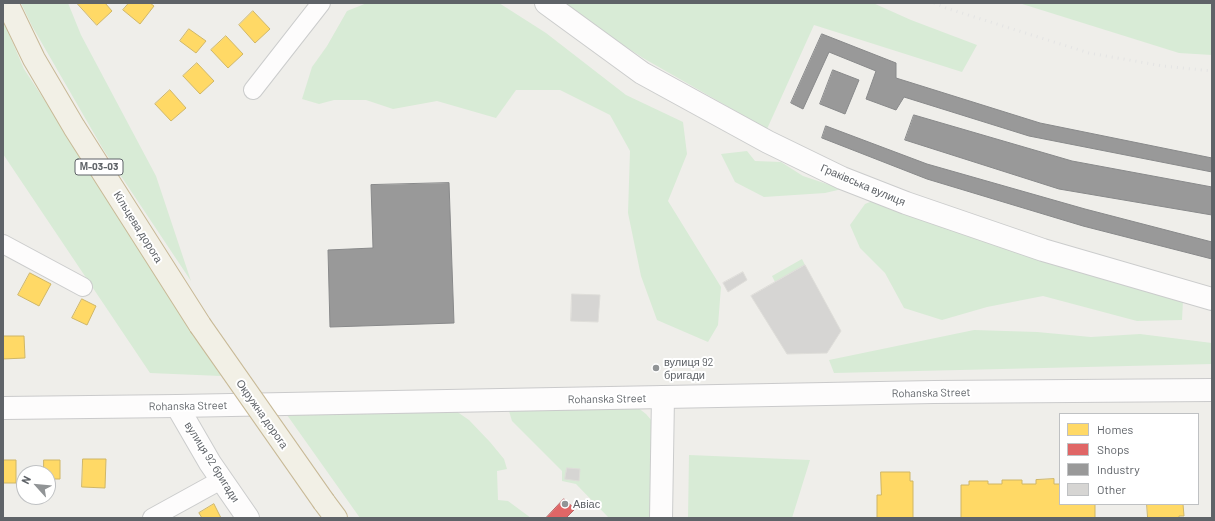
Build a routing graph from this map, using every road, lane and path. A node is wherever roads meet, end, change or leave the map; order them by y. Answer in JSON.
{"nodes":[{"id":1,"x":7,"y":3,"type":"edge"},
{"id":2,"x":321,"y":3,"type":"edge"},
{"id":3,"x":546,"y":3,"type":"edge"},
{"id":4,"x":254,"y":90,"type":"dead end"},
{"id":5,"x":3,"y":244,"type":"edge"},
{"id":6,"x":83,"y":287,"type":"dead end"},
{"id":7,"x":1212,"y":299,"type":"edge"},
{"id":8,"x":200,"y":325,"type":"joint"},
{"id":9,"x":1212,"y":390,"type":"edge"},
{"id":10,"x":663,"y":397,"type":"junction"},
{"id":11,"x":177,"y":406,"type":"junction"},
{"id":12,"x":3,"y":408,"type":"edge"},
{"id":13,"x":222,"y":480,"type":"junction"},
{"id":14,"x":330,"y":510,"type":"edge"},
{"id":15,"x":152,"y":518,"type":"edge"},
{"id":16,"x":248,"y":518,"type":"edge"},
{"id":17,"x":661,"y":518,"type":"edge"}],
"edges":[{"from":1,"to":8,"type":"highway","name":"Кільцева дорога","number":"М-03-03"},
{"from":2,"to":4,"type":"street"},
{"from":3,"to":7,"type":"main road","name":"Граківська вулиця"},
{"from":5,"to":6,"type":"street"},
{"from":8,"to":14,"type":"highway","name":"Окружна дорога","number":"М-03-03","bridge":true},
{"from":9,"to":10,"type":"main road","name":"Rohanska Street"},
{"from":10,"to":11,"type":"main road","name":"Rohanska Street"},
{"from":10,"to":17,"type":"main road"},
{"from":11,"to":12,"type":"main road","name":"Rohanska Street"},
{"from":11,"to":13,"type":"main road","name":"вулиця 92 бригади"},
{"from":13,"to":15,"type":"street"},
{"from":13,"to":16,"type":"main road","name":"вулиця 92 бригади"}]}
